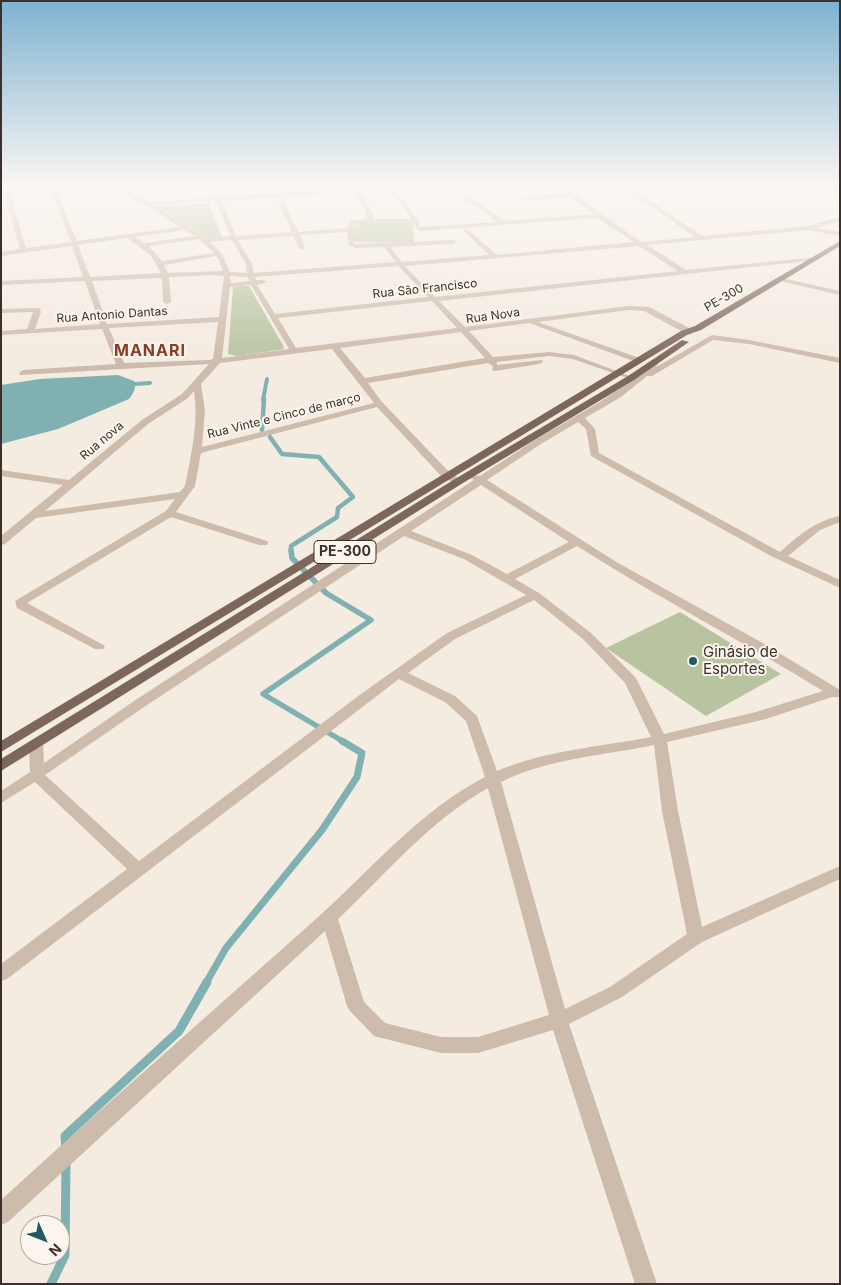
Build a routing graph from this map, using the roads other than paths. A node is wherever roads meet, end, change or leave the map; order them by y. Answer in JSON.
{"nodes":[{"id":1,"x":21,"y":244,"type":"edge"},
{"id":2,"x":74,"y":244,"type":"joint"},
{"id":3,"x":155,"y":244,"type":"edge"},
{"id":4,"x":207,"y":244,"type":"edge"},
{"id":5,"x":237,"y":244,"type":"edge"},
{"id":6,"x":300,"y":244,"type":"edge"},
{"id":7,"x":351,"y":244,"type":"edge"},
{"id":8,"x":420,"y":244,"type":"edge"},
{"id":9,"x":480,"y":244,"type":"edge"},
{"id":10,"x":637,"y":244,"type":"joint"},
{"id":11,"x":679,"y":244,"type":"edge"},
{"id":12,"x":838,"y":244,"type":"edge"},
{"id":13,"x":145,"y":245,"type":"joint"},
{"id":14,"x":386,"y":245,"type":"junction"},
{"id":15,"x":646,"y":247,"type":"junction"},
{"id":16,"x":302,"y":248,"type":"dead end"},
{"id":17,"x":23,"y":250,"type":"junction"},
{"id":18,"x":1,"y":254,"type":"edge"},
{"id":19,"x":494,"y":257,"type":"junction"},
{"id":20,"x":220,"y":258,"type":"junction"},
{"id":21,"x":816,"y":258,"type":"junction"},
{"id":22,"x":161,"y":263,"type":"junction"},
{"id":23,"x":402,"y":266,"type":"junction"},
{"id":24,"x":685,"y":272,"type":"junction"},
{"id":25,"x":227,"y":273,"type":"junction"},
{"id":26,"x":167,"y":276,"type":"junction"},
{"id":27,"x":89,"y":278,"type":"junction"},
{"id":28,"x":252,"y":279,"type":"junction"},
{"id":29,"x":782,"y":280,"type":"junction"},
{"id":30,"x":1,"y":283,"type":"edge"},
{"id":31,"x":227,"y":285,"type":"junction"},
{"id":32,"x":840,"y":294,"type":"edge"},
{"id":33,"x":432,"y":300,"type":"junction"},
{"id":34,"x":167,"y":302,"type":"dead end"},
{"id":35,"x":1,"y":311,"type":"edge"},
{"id":36,"x":275,"y":316,"type":"junction"},
{"id":37,"x":223,"y":318,"type":"junction"},
{"id":38,"x":531,"y":322,"type":"junction"},
{"id":39,"x":105,"y":326,"type":"junction"},
{"id":40,"x":693,"y":330,"type":"junction"},
{"id":41,"x":30,"y":331,"type":"junction"},
{"id":42,"x":465,"y":331,"type":"junction"},
{"id":43,"x":1,"y":333,"type":"edge"},
{"id":44,"x":334,"y":346,"type":"junction"},
{"id":45,"x":294,"y":351,"type":"junction"},
{"id":46,"x":574,"y":357,"type":"junction"},
{"id":47,"x":490,"y":360,"type":"junction"},
{"id":48,"x":217,"y":361,"type":"junction"},
{"id":49,"x":639,"y":361,"type":"junction"},
{"id":50,"x":840,"y":361,"type":"edge"},
{"id":51,"x":655,"y":362,"type":"joint"},
{"id":52,"x":121,"y":366,"type":"junction"},
{"id":53,"x":498,"y":367,"type":"junction"},
{"id":54,"x":23,"y":373,"type":"dead end"},
{"id":55,"x":619,"y":374,"type":"junction"},
{"id":56,"x":636,"y":378,"type":"junction"},
{"id":57,"x":364,"y":383,"type":"junction"},
{"id":58,"x":196,"y":384,"type":"junction"},
{"id":59,"x":379,"y":404,"type":"junction"},
{"id":60,"x":577,"y":418,"type":"junction"},
{"id":61,"x":196,"y":451,"type":"junction"},
{"id":62,"x":1,"y":473,"type":"edge"},
{"id":63,"x":470,"y":475,"type":"junction"},
{"id":64,"x":447,"y":476,"type":"junction"},
{"id":65,"x":460,"y":481,"type":"junction"},
{"id":66,"x":481,"y":481,"type":"junction"},
{"id":67,"x":70,"y":484,"type":"junction"},
{"id":68,"x":185,"y":495,"type":"junction"},
{"id":69,"x":170,"y":513,"type":"junction"},
{"id":70,"x":33,"y":515,"type":"junction"},
{"id":71,"x":840,"y":519,"type":"edge"},
{"id":72,"x":405,"y":532,"type":"junction"},
{"id":73,"x":1,"y":542,"type":"edge"},
{"id":74,"x":577,"y":542,"type":"junction"},
{"id":75,"x":263,"y":543,"type":"dead end"},
{"id":76,"x":781,"y":556,"type":"junction"},
{"id":77,"x":506,"y":579,"type":"junction"},
{"id":78,"x":840,"y":585,"type":"edge"},
{"id":79,"x":535,"y":595,"type":"junction"},
{"id":80,"x":99,"y":646,"type":"dead end"},
{"id":81,"x":400,"y":674,"type":"junction"},
{"id":82,"x":837,"y":694,"type":"edge"},
{"id":83,"x":660,"y":740,"type":"junction"},
{"id":84,"x":36,"y":744,"type":"junction"},
{"id":85,"x":1,"y":746,"type":"edge"},
{"id":86,"x":1,"y":766,"type":"edge"},
{"id":87,"x":37,"y":776,"type":"junction"},
{"id":88,"x":494,"y":780,"type":"junction"},
{"id":89,"x":1,"y":798,"type":"edge"},
{"id":90,"x":137,"y":869,"type":"junction"},
{"id":91,"x":840,"y":872,"type":"edge"},
{"id":92,"x":329,"y":917,"type":"junction"},
{"id":93,"x":696,"y":937,"type":"junction"},
{"id":94,"x":1,"y":974,"type":"edge"},
{"id":95,"x":559,"y":1020,"type":"junction"},
{"id":96,"x":1,"y":1214,"type":"edge"},
{"id":97,"x":646,"y":1284,"type":"edge"}],
"edges":[{"from":1,"to":17,"type":"street"},
{"from":2,"to":17,"type":"street"},
{"from":2,"to":27,"type":"street"},
{"from":3,"to":13,"type":"street"},
{"from":4,"to":20,"type":"street"},
{"from":5,"to":28,"type":"street"},
{"from":6,"to":16,"type":"street"},
{"from":7,"to":14,"type":"street"},
{"from":8,"to":14,"type":"street"},
{"from":9,"to":19,"type":"street"},
{"from":10,"to":15,"type":"street"},
{"from":10,"to":19,"type":"street"},
{"from":11,"to":15,"type":"street"},
{"from":12,"to":21,"type":"main road","name":"PE-300","number":"PE-300"},
{"from":13,"to":22,"type":"street"},
{"from":14,"to":23,"type":"street"},
{"from":15,"to":23,"type":"street"},
{"from":15,"to":24,"type":"street"},
{"from":17,"to":18,"type":"street"},
{"from":19,"to":23,"type":"street"},
{"from":20,"to":22,"type":"street"},
{"from":20,"to":25,"type":"street"},
{"from":21,"to":24,"type":"street","name":"Rua São Francisco"},
{"from":21,"to":29,"type":"main road","name":"PE-300","number":"PE-300"},
{"from":22,"to":26,"type":"street"},
{"from":23,"to":28,"type":"street"},
{"from":23,"to":33,"type":"street"},
{"from":24,"to":33,"type":"street","name":"Rua São Francisco"},
{"from":25,"to":26,"type":"street"},
{"from":25,"to":28,"type":"street"},
{"from":25,"to":31,"type":"street"},
{"from":26,"to":27,"type":"street"},
{"from":26,"to":34,"type":"street"},
{"from":27,"to":30,"type":"street"},
{"from":27,"to":39,"type":"street"},
{"from":28,"to":31,"type":"street"},
{"from":28,"to":36,"type":"street"},
{"from":29,"to":32,"type":"street"},
{"from":29,"to":40,"type":"main road","name":"PE-300","number":"PE-300"},
{"from":31,"to":37,"type":"street"},
{"from":33,"to":36,"type":"street","name":"Rua São Francisco"},
{"from":33,"to":42,"type":"street"},
{"from":35,"to":41,"type":"street"},
{"from":36,"to":45,"type":"street"},
{"from":37,"to":39,"type":"street","name":"Rua Antonio Dantas"},
{"from":37,"to":48,"type":"street"},
{"from":38,"to":40,"type":"street","name":"Rua Nova"},
{"from":38,"to":42,"type":"street","name":"Rua Nova"},
{"from":38,"to":49,"type":"street"},
{"from":39,"to":41,"type":"street","name":"Rua Antonio Dantas"},
{"from":39,"to":52,"type":"street"},
{"from":40,"to":49,"type":"main road","name":"PE-300","number":"PE-300"},
{"from":40,"to":51,"type":"main road","name":"PE-300","number":"PE-300"},
{"from":41,"to":43,"type":"street","name":"Rua Antonio Dantas"},
{"from":42,"to":44,"type":"street","name":"Rua Nova"},
{"from":42,"to":47,"type":"street"},
{"from":44,"to":45,"type":"street","name":"Rua Nova"},
{"from":44,"to":57,"type":"street","name":"Rua Vinte e Cinco de março"},
{"from":45,"to":48,"type":"street","name":"Rua Nova"},
{"from":46,"to":47,"type":"street"},
{"from":46,"to":53,"type":"street"},
{"from":46,"to":55,"type":"street"},
{"from":47,"to":53,"type":"street"},
{"from":47,"to":57,"type":"street"},
{"from":48,"to":52,"type":"street","name":"Rua Nova"},
{"from":48,"to":58,"type":"street","name":"Rua nova"},
{"from":49,"to":55,"type":"main road","name":"PE-300","number":"PE-300"},
{"from":50,"to":56,"type":"street"},
{"from":51,"to":56,"type":"street"},
{"from":52,"to":54,"type":"street","name":"Rua Nova"},
{"from":53,"to":57,"type":"street"},
{"from":55,"to":56,"type":"street"},
{"from":55,"to":64,"type":"main road","name":"PE-300","number":"PE-300"},
{"from":56,"to":60,"type":"street"},
{"from":56,"to":63,"type":"main road","name":"PE-300","number":"PE-300"},
{"from":57,"to":59,"type":"street","name":"Rua Vinte e Cinco de março"},
{"from":58,"to":61,"type":"street"},
{"from":58,"to":67,"type":"street","name":"Rua nova"},
{"from":59,"to":61,"type":"street","name":"Rua Vinte e Cinco de março"},
{"from":59,"to":64,"type":"street","name":"Rua Vinte e Cinco de março"},
{"from":60,"to":66,"type":"street"},
{"from":60,"to":76,"type":"street"},
{"from":61,"to":68,"type":"street"},
{"from":62,"to":67,"type":"street"},
{"from":63,"to":65,"type":"main road","name":"PE-300","number":"PE-300"},
{"from":63,"to":66,"type":"street"},
{"from":64,"to":65,"type":"street"},
{"from":64,"to":85,"type":"main road","name":"PE-300","number":"PE-300"},
{"from":65,"to":84,"type":"main road","name":"PE-300","number":"PE-300"},
{"from":66,"to":72,"type":"street"},
{"from":66,"to":74,"type":"street"},
{"from":67,"to":70,"type":"street","name":"Rua nova"},
{"from":68,"to":69,"type":"street"},
{"from":68,"to":70,"type":"street"},
{"from":69,"to":75,"type":"street"},
{"from":69,"to":80,"type":"street"},
{"from":70,"to":73,"type":"street","name":"Rua nova"},
{"from":71,"to":76,"type":"street"},
{"from":72,"to":77,"type":"street"},
{"from":72,"to":87,"type":"street"},
{"from":74,"to":77,"type":"street"},
{"from":74,"to":82,"type":"street"},
{"from":76,"to":78,"type":"street"},
{"from":77,"to":79,"type":"street"},
{"from":79,"to":81,"type":"street"},
{"from":79,"to":83,"type":"street"},
{"from":81,"to":88,"type":"street"},
{"from":81,"to":90,"type":"street"},
{"from":82,"to":83,"type":"street"},
{"from":83,"to":88,"type":"street"},
{"from":83,"to":93,"type":"street"},
{"from":84,"to":86,"type":"main road","name":"PE-300","number":"PE-300"},
{"from":84,"to":87,"type":"street"},
{"from":87,"to":89,"type":"street"},
{"from":87,"to":90,"type":"street"},
{"from":88,"to":92,"type":"street"},
{"from":88,"to":95,"type":"street"},
{"from":90,"to":94,"type":"street"},
{"from":91,"to":93,"type":"street"},
{"from":92,"to":95,"type":"street"},
{"from":92,"to":96,"type":"street"},
{"from":93,"to":95,"type":"street"},
{"from":95,"to":97,"type":"street"}]}
